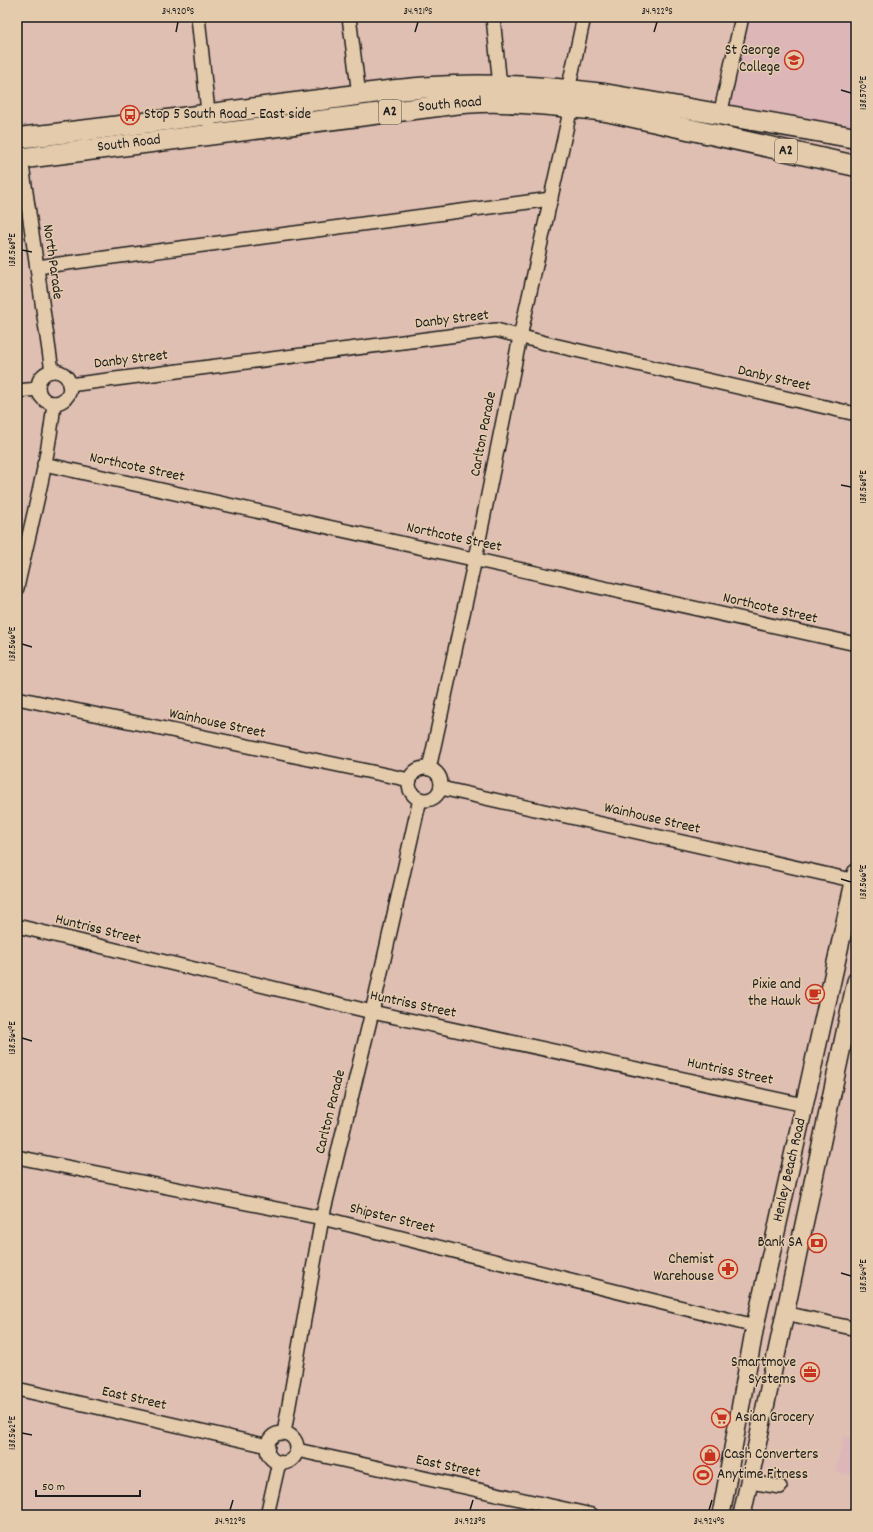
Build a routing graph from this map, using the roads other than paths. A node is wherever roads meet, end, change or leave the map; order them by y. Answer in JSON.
{"nodes":[{"id":1,"x":198,"y":17,"type":"edge"},
{"id":2,"x":349,"y":17,"type":"edge"},
{"id":3,"x":493,"y":17,"type":"edge"},
{"id":4,"x":584,"y":17,"type":"edge"},
{"id":5,"x":742,"y":17,"type":"edge"},
{"id":6,"x":500,"y":86,"type":"junction"},
{"id":7,"x":359,"y":95,"type":"junction"},
{"id":8,"x":570,"y":98,"type":"junction"},
{"id":9,"x":209,"y":113,"type":"junction"},
{"id":10,"x":720,"y":115,"type":"junction"},
{"id":11,"x":209,"y":134,"type":"junction"},
{"id":12,"x":716,"y":135,"type":"junction"},
{"id":13,"x":17,"y":138,"type":"edge"},
{"id":14,"x":856,"y":138,"type":"edge"},
{"id":15,"x":18,"y":155,"type":"edge"},
{"id":16,"x":856,"y":166,"type":"edge"},
{"id":17,"x":551,"y":199,"type":"junction"},
{"id":18,"x":37,"y":267,"type":"junction"},
{"id":19,"x":520,"y":337,"type":"junction"},
{"id":20,"x":52,"y":371,"type":"junction"},
{"id":21,"x":69,"y":385,"type":"junction"},
{"id":22,"x":38,"y":389,"type":"junction"},
{"id":23,"x":17,"y":391,"type":"edge"},
{"id":24,"x":54,"y":403,"type":"junction"},
{"id":25,"x":856,"y":414,"type":"edge"},
{"id":26,"x":44,"y":464,"type":"junction"},
{"id":27,"x":475,"y":559,"type":"junction"},
{"id":28,"x":17,"y":588,"type":"edge"},
{"id":29,"x":856,"y":644,"type":"edge"},
{"id":30,"x":17,"y":698,"type":"edge"},
{"id":31,"x":429,"y":769,"type":"junction"},
{"id":32,"x":410,"y":780,"type":"junction"},
{"id":33,"x":440,"y":788,"type":"junction"},
{"id":34,"x":420,"y":800,"type":"junction"},
{"id":35,"x":855,"y":878,"type":"edge"},
{"id":36,"x":17,"y":926,"type":"edge"},
{"id":37,"x":856,"y":981,"type":"edge"},
{"id":38,"x":372,"y":1012,"type":"junction"},
{"id":39,"x":804,"y":1105,"type":"junction"},
{"id":40,"x":17,"y":1157,"type":"edge"},
{"id":41,"x":322,"y":1218,"type":"junction"},
{"id":42,"x":785,"y":1313,"type":"junction"},
{"id":43,"x":755,"y":1326,"type":"junction"},
{"id":44,"x":856,"y":1329,"type":"edge"},
{"id":45,"x":17,"y":1389,"type":"edge"},
{"id":46,"x":284,"y":1433,"type":"junction"},
{"id":47,"x":268,"y":1446,"type":"junction"},
{"id":48,"x":297,"y":1450,"type":"junction"},
{"id":49,"x":279,"y":1462,"type":"junction"},
{"id":50,"x":750,"y":1482,"type":"junction"},
{"id":51,"x":780,"y":1487,"type":"dead end"},
{"id":52,"x":267,"y":1515,"type":"edge"},
{"id":53,"x":592,"y":1515,"type":"edge"},
{"id":54,"x":721,"y":1515,"type":"edge"},
{"id":55,"x":742,"y":1515,"type":"edge"}],
"edges":[{"from":1,"to":9,"type":"street"},
{"from":2,"to":7,"type":"street"},
{"from":3,"to":6,"type":"street"},
{"from":4,"to":8,"type":"street","name":"Carlton Parade"},
{"from":5,"to":10,"type":"street"},
{"from":6,"to":7,"type":"highway","name":"South Road","number":"A2"},
{"from":6,"to":8,"type":"highway","name":"South Road","number":"A2"},
{"from":7,"to":9,"type":"highway","name":"South Road","number":"A2"},
{"from":8,"to":10,"type":"highway","name":"South Road","number":"A2"},
{"from":8,"to":11,"type":"highway","name":"South Road","number":"A2"},
{"from":8,"to":12,"type":"highway","name":"South Road","number":"A2"},
{"from":8,"to":17,"type":"street","name":"Carlton Parade"},
{"from":9,"to":11,"type":"street"},
{"from":9,"to":13,"type":"highway","name":"South Road","number":"A2"},
{"from":10,"to":12,"type":"highway"},
{"from":10,"to":14,"type":"highway","name":"South Road","number":"A2"},
{"from":11,"to":15,"type":"highway","name":"South Road","number":"A2"},
{"from":12,"to":16,"type":"highway","name":"South Road","number":"A2"},
{"from":15,"to":18,"type":"street","name":"North Parade"},
{"from":17,"to":18,"type":"street"},
{"from":17,"to":19,"type":"street","name":"Carlton Parade"},
{"from":18,"to":20,"type":"street","name":"North Parade"},
{"from":19,"to":21,"type":"street","name":"Danby Street"},
{"from":19,"to":25,"type":"street","name":"Danby Street"},
{"from":19,"to":27,"type":"street","name":"Carlton Parade"},
{"from":20,"to":21,"type":"street"},
{"from":20,"to":22,"type":"street"},
{"from":21,"to":24,"type":"street"},
{"from":22,"to":23,"type":"street"},
{"from":22,"to":24,"type":"street"},
{"from":24,"to":26,"type":"street"},
{"from":26,"to":27,"type":"street","name":"Northcote Street"},
{"from":26,"to":28,"type":"street"},
{"from":27,"to":29,"type":"street","name":"Northcote Street"},
{"from":27,"to":31,"type":"street","name":"Carlton Parade"},
{"from":30,"to":32,"type":"street","name":"Wainhouse Street"},
{"from":31,"to":32,"type":"street"},
{"from":31,"to":33,"type":"street"},
{"from":32,"to":34,"type":"street"},
{"from":33,"to":34,"type":"street"},
{"from":33,"to":35,"type":"street","name":"Wainhouse Street"},
{"from":34,"to":38,"type":"street","name":"Carlton Parade"},
{"from":35,"to":39,"type":"main road","name":"Henley Beach Road"},
{"from":36,"to":38,"type":"street","name":"Huntriss Street"},
{"from":37,"to":42,"type":"main road","name":"Henley Beach Road"},
{"from":38,"to":39,"type":"street","name":"Huntriss Street"},
{"from":38,"to":41,"type":"street","name":"Carlton Parade"},
{"from":39,"to":43,"type":"main road","name":"Henley Beach Road"},
{"from":40,"to":41,"type":"street","name":"Shipster Street"},
{"from":41,"to":43,"type":"street","name":"Shipster Street"},
{"from":41,"to":46,"type":"street","name":"Carlton Parade"},
{"from":42,"to":44,"type":"street"},
{"from":42,"to":50,"type":"main road","name":"Henley Beach Road"},
{"from":43,"to":54,"type":"main road","name":"Henley Beach Road"},
{"from":45,"to":47,"type":"street","name":"East Street"},
{"from":46,"to":47,"type":"street"},
{"from":46,"to":48,"type":"street"},
{"from":47,"to":49,"type":"street"},
{"from":48,"to":49,"type":"street"},
{"from":48,"to":53,"type":"street","name":"East Street"},
{"from":49,"to":52,"type":"street"},
{"from":50,"to":51,"type":"street"},
{"from":50,"to":55,"type":"main road","name":"Henley Beach Road"}]}
